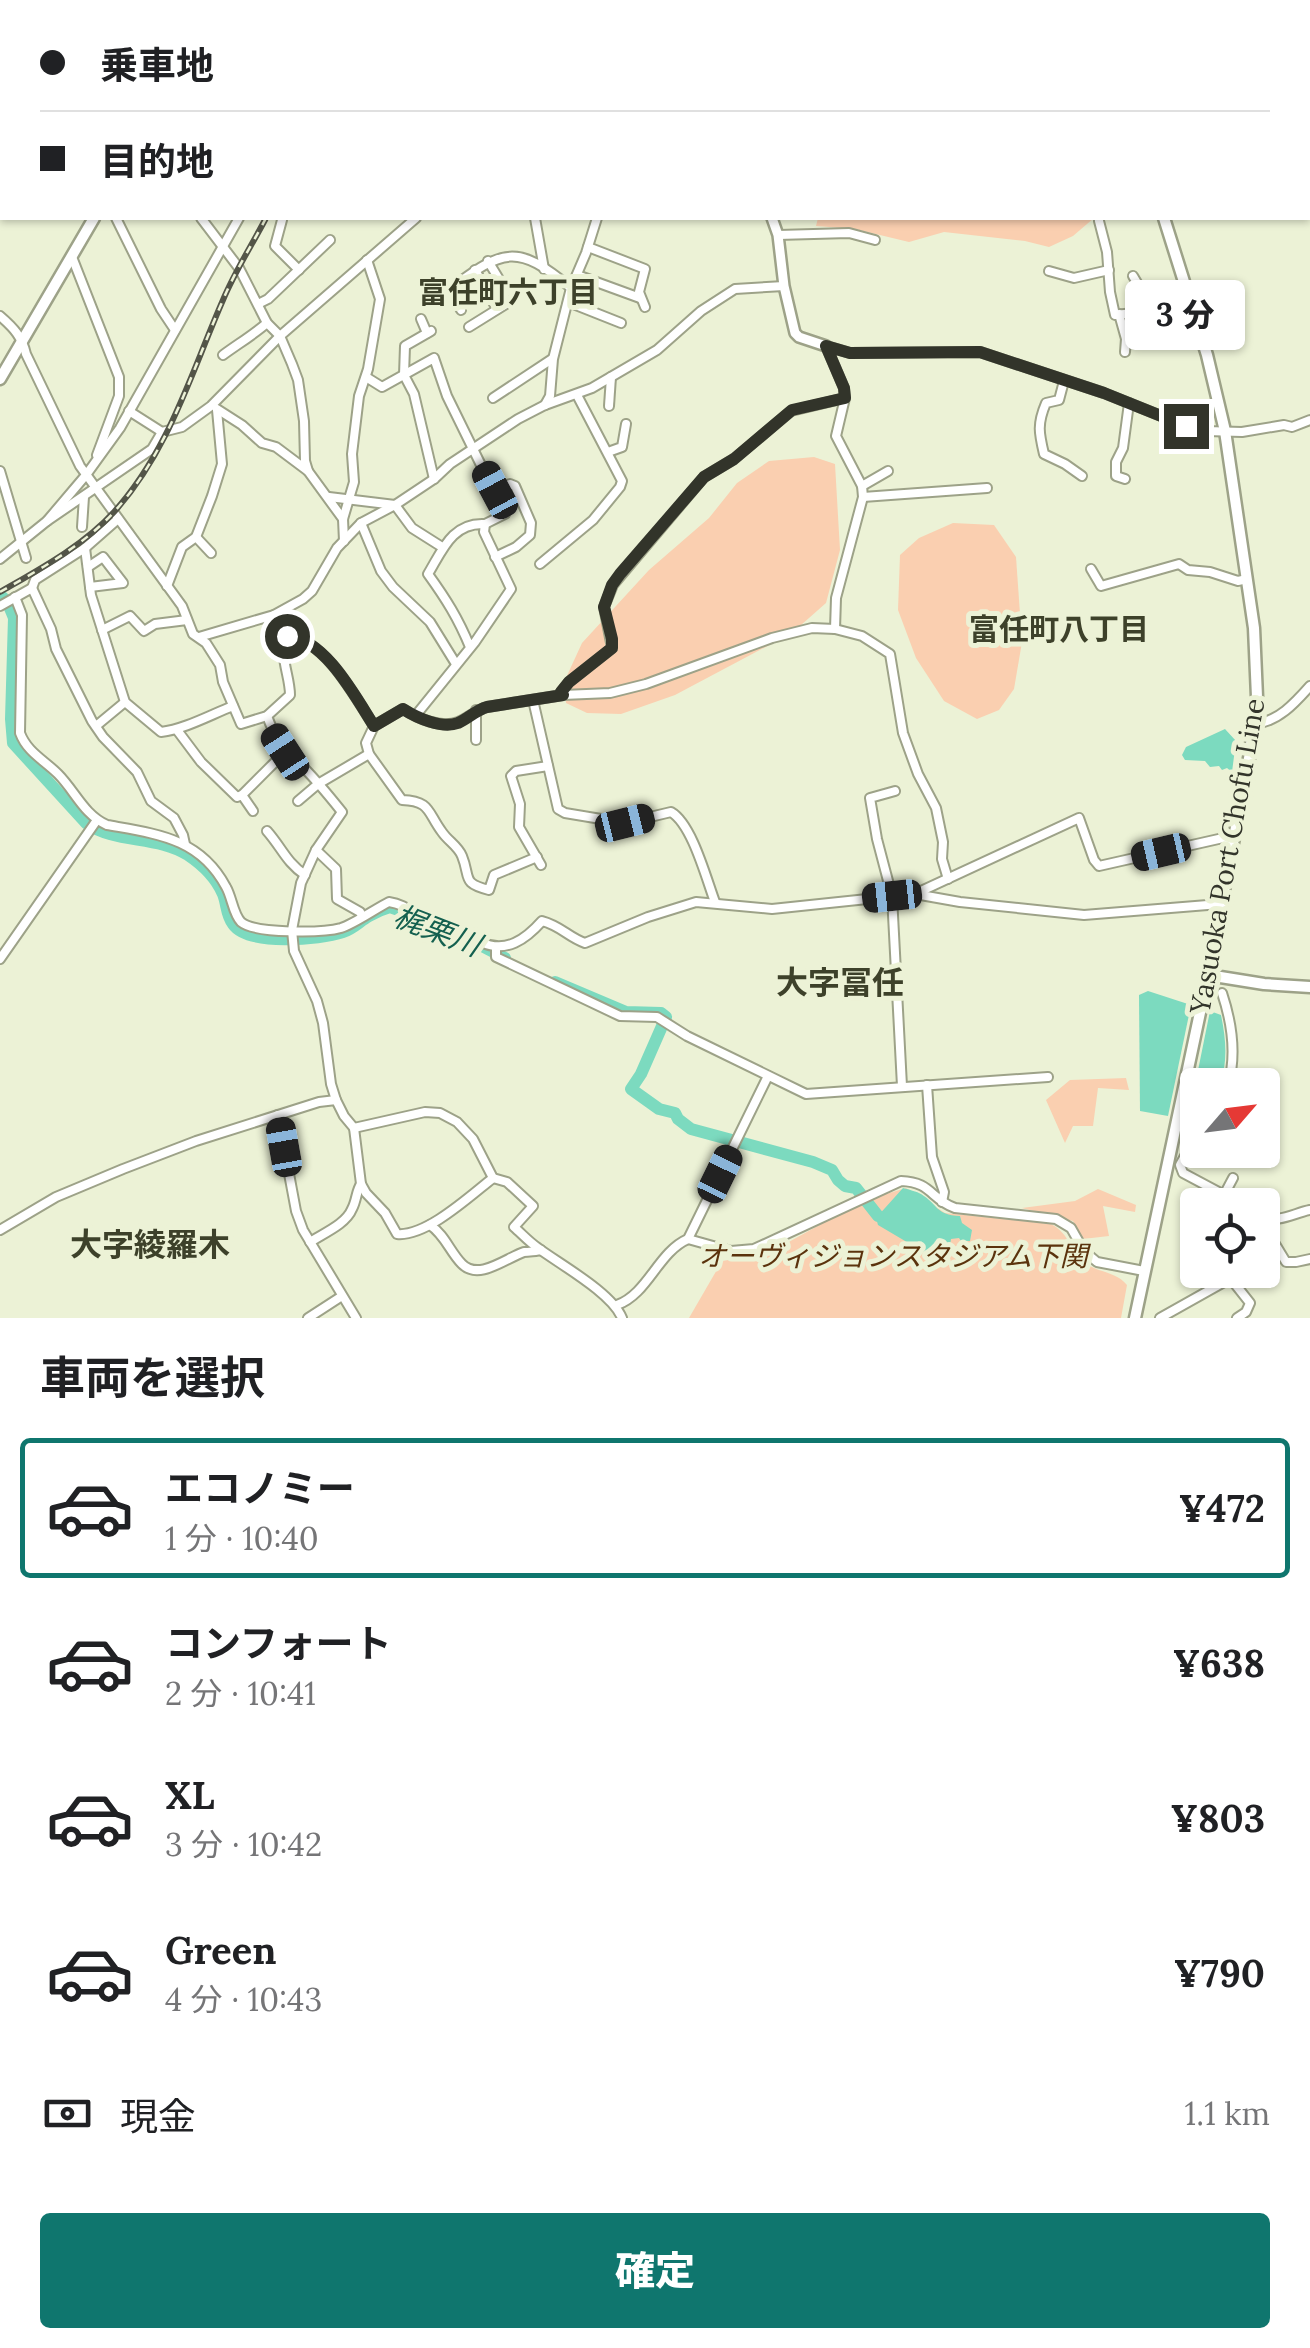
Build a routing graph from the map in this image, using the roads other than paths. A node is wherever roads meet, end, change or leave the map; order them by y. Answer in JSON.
{"nodes":[{"id":1,"x":93,"y":220,"type":"edge"},
{"id":2,"x":117,"y":220,"type":"edge"},
{"id":3,"x":203,"y":220,"type":"edge"},
{"id":4,"x":238,"y":220,"type":"edge"},
{"id":5,"x":282,"y":220,"type":"edge"},
{"id":6,"x":410,"y":220,"type":"edge"},
{"id":7,"x":535,"y":220,"type":"edge"},
{"id":8,"x":596,"y":220,"type":"edge"},
{"id":9,"x":773,"y":220,"type":"edge"},
{"id":10,"x":1165,"y":220,"type":"edge"},
{"id":11,"x":1099,"y":222,"type":"dead end"},
{"id":12,"x":778,"y":235,"type":"junction"},
{"id":13,"x":330,"y":240,"type":"dead end"},
{"id":14,"x":875,"y":240,"type":"dead end"},
{"id":15,"x":223,"y":246,"type":"junction"},
{"id":16,"x":588,"y":247,"type":"junction"},
{"id":17,"x":72,"y":256,"type":"junction"},
{"id":18,"x":367,"y":260,"type":"junction"},
{"id":19,"x":488,"y":261,"type":"junction"},
{"id":20,"x":544,"y":269,"type":"junction"},
{"id":21,"x":298,"y":270,"type":"junction"},
{"id":22,"x":474,"y":270,"type":"junction"},
{"id":23,"x":1108,"y":270,"type":"junction"},
{"id":24,"x":1049,"y":271,"type":"dead end"},
{"id":25,"x":576,"y":275,"type":"junction"},
{"id":26,"x":1133,"y":276,"type":"dead end"},
{"id":27,"x":502,"y":284,"type":"dead end"},
{"id":28,"x":784,"y":286,"type":"junction"},
{"id":29,"x":571,"y":288,"type":"junction"},
{"id":30,"x":1187,"y":289,"type":"junction"},
{"id":31,"x":514,"y":298,"type":"dead end"},
{"id":32,"x":640,"y":298,"type":"junction"},
{"id":33,"x":568,"y":302,"type":"junction"},
{"id":34,"x":258,"y":304,"type":"junction"},
{"id":35,"x":1149,"y":304,"type":"junction"},
{"id":36,"x":645,"y":308,"type":"dead end"},
{"id":37,"x":461,"y":310,"type":"dead end"},
{"id":38,"x":497,"y":310,"type":"junction"},
{"id":39,"x":1120,"y":314,"type":"junction"},
{"id":40,"x":0,"y":316,"type":"edge"},
{"id":41,"x":421,"y":318,"type":"dead end"},
{"id":42,"x":267,"y":323,"type":"junction"},
{"id":43,"x":621,"y":324,"type":"dead end"},
{"id":44,"x":469,"y":327,"type":"dead end"},
{"id":45,"x":175,"y":330,"type":"junction"},
{"id":46,"x":280,"y":336,"type":"junction"},
{"id":47,"x":22,"y":340,"type":"junction"},
{"id":48,"x":826,"y":346,"type":"junction"},
{"id":49,"x":1125,"y":352,"type":"dead end"},
{"id":50,"x":223,"y":355,"type":"dead end"},
{"id":51,"x":553,"y":358,"type":"junction"},
{"id":52,"x":404,"y":374,"type":"junction"},
{"id":53,"x":366,"y":377,"type":"junction"},
{"id":54,"x":611,"y":377,"type":"junction"},
{"id":55,"x":0,"y":379,"type":"edge"},
{"id":56,"x":1064,"y":380,"type":"junction"},
{"id":57,"x":576,"y":395,"type":"junction"},
{"id":58,"x":493,"y":398,"type":"dead end"},
{"id":59,"x":845,"y":398,"type":"junction"},
{"id":60,"x":1129,"y":402,"type":"junction"},
{"id":61,"x":545,"y":405,"type":"junction"},
{"id":62,"x":609,"y":406,"type":"dead end"},
{"id":63,"x":214,"y":408,"type":"junction"},
{"id":64,"x":129,"y":411,"type":"junction"},
{"id":65,"x":1310,"y":420,"type":"edge"},
{"id":66,"x":626,"y":424,"type":"dead end"},
{"id":67,"x":1225,"y":430,"type":"junction"},
{"id":68,"x":162,"y":432,"type":"junction"},
{"id":69,"x":473,"y":449,"type":"junction"},
{"id":70,"x":608,"y":452,"type":"junction"},
{"id":71,"x":97,"y":460,"type":"junction"},
{"id":72,"x":0,"y":470,"type":"edge"},
{"id":73,"x":308,"y":471,"type":"junction"},
{"id":74,"x":888,"y":472,"type":"dead end"},
{"id":75,"x":86,"y":475,"type":"junction"},
{"id":76,"x":1082,"y":476,"type":"dead end"},
{"id":77,"x":434,"y":479,"type":"junction"},
{"id":78,"x":1124,"y":479,"type":"dead end"},
{"id":79,"x":862,"y":486,"type":"junction"},
{"id":80,"x":96,"y":488,"type":"junction"},
{"id":81,"x":987,"y":488,"type":"dead end"},
{"id":82,"x":495,"y":490,"type":"junction"},
{"id":83,"x":84,"y":495,"type":"junction"},
{"id":84,"x":212,"y":496,"type":"junction"},
{"id":85,"x":328,"y":497,"type":"junction"},
{"id":86,"x":863,"y":497,"type":"junction"},
{"id":87,"x":347,"y":500,"type":"junction"},
{"id":88,"x":395,"y":505,"type":"junction"},
{"id":89,"x":220,"y":507,"type":"dead end"},
{"id":90,"x":118,"y":519,"type":"junction"},
{"id":91,"x":343,"y":519,"type":"junction"},
{"id":92,"x":48,"y":522,"type":"junction"},
{"id":93,"x":361,"y":523,"type":"junction"},
{"id":94,"x":484,"y":524,"type":"junction"},
{"id":95,"x":82,"y":527,"type":"dead end"},
{"id":96,"x":196,"y":537,"type":"junction"},
{"id":97,"x":344,"y":541,"type":"junction"},
{"id":98,"x":21,"y":542,"type":"junction"},
{"id":99,"x":442,"y":547,"type":"junction"},
{"id":100,"x":85,"y":548,"type":"junction"},
{"id":101,"x":210,"y":553,"type":"dead end"},
{"id":102,"x":495,"y":556,"type":"junction"},
{"id":103,"x":26,"y":558,"type":"dead end"},
{"id":104,"x":0,"y":559,"type":"edge"},
{"id":105,"x":540,"y":564,"type":"dead end"},
{"id":106,"x":88,"y":567,"type":"junction"},
{"id":107,"x":1091,"y":569,"type":"dead end"},
{"id":108,"x":1247,"y":579,"type":"junction"},
{"id":109,"x":167,"y":586,"type":"junction"},
{"id":110,"x":90,"y":587,"type":"junction"},
{"id":111,"x":32,"y":588,"type":"junction"},
{"id":112,"x":14,"y":598,"type":"junction"},
{"id":113,"x":0,"y":606,"type":"edge"},
{"id":114,"x":274,"y":615,"type":"junction"},
{"id":115,"x":187,"y":620,"type":"junction"},
{"id":116,"x":835,"y":629,"type":"junction"},
{"id":117,"x":102,"y":630,"type":"junction"},
{"id":118,"x":287,"y":636,"type":"junction"},
{"id":119,"x":199,"y":638,"type":"junction"},
{"id":120,"x":470,"y":646,"type":"junction"},
{"id":121,"x":456,"y":664,"type":"junction"},
{"id":122,"x":360,"y":680,"type":"dead end"},
{"id":123,"x":348,"y":686,"type":"junction"},
{"id":124,"x":1310,"y":686,"type":"edge"},
{"id":125,"x":563,"y":695,"type":"junction"},
{"id":126,"x":533,"y":700,"type":"junction"},
{"id":127,"x":125,"y":702,"type":"junction"},
{"id":128,"x":233,"y":706,"type":"junction"},
{"id":129,"x":476,"y":710,"type":"junction"},
{"id":130,"x":416,"y":715,"type":"junction"},
{"id":131,"x":266,"y":716,"type":"junction"},
{"id":132,"x":1254,"y":724,"type":"junction"},
{"id":133,"x":96,"y":726,"type":"junction"},
{"id":134,"x":374,"y":726,"type":"junction"},
{"id":135,"x":177,"y":730,"type":"junction"},
{"id":136,"x":476,"y":740,"type":"dead end"},
{"id":137,"x":285,"y":752,"type":"junction"},
{"id":138,"x":369,"y":754,"type":"junction"},
{"id":139,"x":548,"y":766,"type":"junction"},
{"id":140,"x":318,"y":784,"type":"junction"},
{"id":141,"x":895,"y":790,"type":"dead end"},
{"id":142,"x":242,"y":795,"type":"junction"},
{"id":143,"x":298,"y":801,"type":"dead end"},
{"id":144,"x":253,"y":810,"type":"dead end"},
{"id":145,"x":96,"y":821,"type":"junction"},
{"id":146,"x":267,"y":831,"type":"dead end"},
{"id":147,"x":1232,"y":841,"type":"junction"},
{"id":148,"x":184,"y":844,"type":"junction"},
{"id":149,"x":316,"y":850,"type":"junction"},
{"id":150,"x":305,"y":875,"type":"junction"},
{"id":151,"x":948,"y":879,"type":"junction"},
{"id":152,"x":915,"y":894,"type":"junction"},
{"id":153,"x":892,"y":896,"type":"junction"},
{"id":154,"x":715,"y":902,"type":"junction"},
{"id":155,"x":1220,"y":904,"type":"junction"},
{"id":156,"x":362,"y":916,"type":"junction"},
{"id":157,"x":292,"y":931,"type":"junction"},
{"id":158,"x":496,"y":946,"type":"junction"},
{"id":159,"x":0,"y":958,"type":"edge"},
{"id":160,"x":1208,"y":974,"type":"junction"},
{"id":161,"x":1310,"y":986,"type":"edge"},
{"id":162,"x":1222,"y":994,"type":"dead end"},
{"id":163,"x":1232,"y":1068,"type":"edge"},
{"id":164,"x":768,"y":1076,"type":"junction"},
{"id":165,"x":1048,"y":1077,"type":"dead end"},
{"id":166,"x":927,"y":1085,"type":"junction"},
{"id":167,"x":902,"y":1086,"type":"junction"},
{"id":168,"x":336,"y":1100,"type":"junction"},
{"id":169,"x":278,"y":1114,"type":"junction"},
{"id":170,"x":354,"y":1128,"type":"junction"},
{"id":171,"x":1175,"y":1130,"type":"junction"},
{"id":172,"x":1180,"y":1131,"type":"edge"},
{"id":173,"x":1181,"y":1168,"type":"edge"},
{"id":174,"x":493,"y":1178,"type":"junction"},
{"id":175,"x":1233,"y":1178,"type":"dead end"},
{"id":176,"x":362,"y":1184,"type":"junction"},
{"id":177,"x":1211,"y":1188,"type":"edge"},
{"id":178,"x":1228,"y":1188,"type":"edge"},
{"id":179,"x":942,"y":1202,"type":"junction"},
{"id":180,"x":1310,"y":1210,"type":"edge"},
{"id":181,"x":1280,"y":1219,"type":"edge"},
{"id":182,"x":430,"y":1225,"type":"junction"},
{"id":183,"x":0,"y":1230,"type":"edge"},
{"id":184,"x":688,"y":1239,"type":"junction"},
{"id":185,"x":310,"y":1242,"type":"junction"},
{"id":186,"x":541,"y":1250,"type":"junction"},
{"id":187,"x":1280,"y":1250,"type":"edge"},
{"id":188,"x":1310,"y":1259,"type":"edge"},
{"id":189,"x":1144,"y":1272,"type":"junction"},
{"id":190,"x":1210,"y":1288,"type":"edge"},
{"id":191,"x":1238,"y":1288,"type":"edge"},
{"id":192,"x":342,"y":1296,"type":"junction"},
{"id":193,"x":617,"y":1305,"type":"junction"},
{"id":194,"x":308,"y":1318,"type":"edge"},
{"id":195,"x":356,"y":1318,"type":"edge"},
{"id":196,"x":622,"y":1318,"type":"edge"},
{"id":197,"x":1135,"y":1318,"type":"edge"},
{"id":198,"x":1160,"y":1318,"type":"edge"},
{"id":199,"x":1237,"y":1318,"type":"edge"}],
"edges":[{"from":1,"to":17,"type":"main road"},
{"from":2,"to":45,"type":"street"},
{"from":3,"to":15,"type":"street"},
{"from":4,"to":15,"type":"street"},
{"from":5,"to":21,"type":"street"},
{"from":6,"to":18,"type":"street"},
{"from":7,"to":20,"type":"street"},
{"from":8,"to":16,"type":"street"},
{"from":9,"to":12,"type":"street"},
{"from":10,"to":30,"type":"main road","name":"Yasuoka Port Chofu Line"},
{"from":11,"to":23,"type":"street"},
{"from":12,"to":14,"type":"street"},
{"from":12,"to":28,"type":"street"},
{"from":13,"to":21,"type":"street"},
{"from":15,"to":34,"type":"street"},
{"from":15,"to":45,"type":"street"},
{"from":16,"to":25,"type":"street"},
{"from":16,"to":32,"type":"street"},
{"from":17,"to":47,"type":"main road"},
{"from":17,"to":71,"type":"street"},
{"from":18,"to":46,"type":"street"},
{"from":18,"to":53,"type":"street"},
{"from":19,"to":20,"type":"street"},
{"from":19,"to":22,"type":"street"},
{"from":19,"to":27,"type":"street"},
{"from":20,"to":29,"type":"street"},
{"from":21,"to":34,"type":"street"},
{"from":22,"to":37,"type":"street"},
{"from":22,"to":38,"type":"street"},
{"from":23,"to":24,"type":"street"},
{"from":23,"to":39,"type":"street"},
{"from":25,"to":29,"type":"street"},
{"from":25,"to":32,"type":"street"},
{"from":26,"to":35,"type":"street"},
{"from":28,"to":48,"type":"street"},
{"from":28,"to":54,"type":"street"},
{"from":29,"to":33,"type":"street"},
{"from":30,"to":35,"type":"street"},
{"from":30,"to":67,"type":"main road","name":"Yasuoka Port Chofu Line"},
{"from":31,"to":38,"type":"street"},
{"from":32,"to":36,"type":"street"},
{"from":33,"to":43,"type":"street"},
{"from":33,"to":51,"type":"street"},
{"from":34,"to":42,"type":"street"},
{"from":35,"to":39,"type":"street"},
{"from":38,"to":44,"type":"street"},
{"from":39,"to":49,"type":"street"},
{"from":40,"to":47,"type":"street"},
{"from":41,"to":52,"type":"street"},
{"from":42,"to":46,"type":"street"},
{"from":42,"to":50,"type":"street"},
{"from":45,"to":64,"type":"street"},
{"from":46,"to":63,"type":"street"},
{"from":46,"to":73,"type":"street"},
{"from":47,"to":55,"type":"main road"},
{"from":47,"to":75,"type":"street"},
{"from":48,"to":56,"type":"street"},
{"from":48,"to":59,"type":"street"},
{"from":51,"to":58,"type":"street"},
{"from":51,"to":61,"type":"street"},
{"from":52,"to":53,"type":"street"},
{"from":52,"to":69,"type":"street"},
{"from":52,"to":77,"type":"street"},
{"from":53,"to":87,"type":"street"},
{"from":54,"to":57,"type":"street"},
{"from":54,"to":62,"type":"street"},
{"from":56,"to":60,"type":"street"},
{"from":56,"to":76,"type":"street"},
{"from":57,"to":61,"type":"street"},
{"from":57,"to":70,"type":"street"},
{"from":59,"to":79,"type":"street"},
{"from":59,"to":125,"type":"street"},
{"from":60,"to":67,"type":"street"},
{"from":60,"to":78,"type":"street"},
{"from":61,"to":69,"type":"street"},
{"from":63,"to":68,"type":"street"},
{"from":63,"to":73,"type":"street"},
{"from":63,"to":84,"type":"street"},
{"from":64,"to":68,"type":"street"},
{"from":64,"to":71,"type":"street"},
{"from":65,"to":67,"type":"street"},
{"from":66,"to":70,"type":"street"},
{"from":67,"to":108,"type":"main road","name":"Yasuoka Port Chofu Line"},
{"from":68,"to":80,"type":"street"},
{"from":69,"to":77,"type":"street"},
{"from":69,"to":82,"type":"street"},
{"from":70,"to":105,"type":"street"},
{"from":71,"to":75,"type":"street"},
{"from":72,"to":98,"type":"street"},
{"from":73,"to":85,"type":"street"},
{"from":74,"to":79,"type":"street"},
{"from":75,"to":80,"type":"street"},
{"from":75,"to":92,"type":"street"},
{"from":77,"to":88,"type":"street"},
{"from":79,"to":86,"type":"street"},
{"from":80,"to":83,"type":"street"},
{"from":80,"to":90,"type":"street"},
{"from":81,"to":86,"type":"street"},
{"from":82,"to":94,"type":"street"},
{"from":82,"to":102,"type":"street"},
{"from":83,"to":92,"type":"street"},
{"from":83,"to":95,"type":"street"},
{"from":84,"to":89,"type":"street"},
{"from":84,"to":96,"type":"street"},
{"from":85,"to":87,"type":"street"},
{"from":85,"to":91,"type":"street"},
{"from":86,"to":116,"type":"street"},
{"from":87,"to":88,"type":"street"},
{"from":87,"to":91,"type":"street"},
{"from":88,"to":93,"type":"street"},
{"from":88,"to":99,"type":"street"},
{"from":90,"to":100,"type":"street"},
{"from":90,"to":109,"type":"street"},
{"from":91,"to":97,"type":"street"},
{"from":92,"to":98,"type":"street"},
{"from":93,"to":97,"type":"street"},
{"from":93,"to":121,"type":"street"},
{"from":94,"to":99,"type":"street"},
{"from":94,"to":102,"type":"street"},
{"from":96,"to":101,"type":"street"},
{"from":96,"to":109,"type":"street"},
{"from":97,"to":114,"type":"street"},
{"from":98,"to":103,"type":"street"},
{"from":98,"to":104,"type":"street"},
{"from":99,"to":120,"type":"street"},
{"from":100,"to":106,"type":"street"},
{"from":100,"to":111,"type":"street"},
{"from":102,"to":120,"type":"street"},
{"from":106,"to":110,"type":"street"},
{"from":106,"to":110,"type":"street"},
{"from":107,"to":108,"type":"street"},
{"from":108,"to":132,"type":"main road","name":"Yasuoka Port Chofu Line"},
{"from":109,"to":115,"type":"street"},
{"from":110,"to":117,"type":"street"},
{"from":111,"to":112,"type":"street"},
{"from":111,"to":133,"type":"street"},
{"from":112,"to":113,"type":"street"},
{"from":112,"to":145,"type":"street"},
{"from":114,"to":118,"type":"street"},
{"from":114,"to":119,"type":"street"},
{"from":115,"to":117,"type":"street"},
{"from":115,"to":119,"type":"street"},
{"from":116,"to":125,"type":"street"},
{"from":116,"to":151,"type":"street"},
{"from":117,"to":127,"type":"street"},
{"from":118,"to":123,"type":"street"},
{"from":118,"to":131,"type":"street"},
{"from":119,"to":128,"type":"street"},
{"from":120,"to":121,"type":"street"},
{"from":121,"to":130,"type":"street"},
{"from":122,"to":123,"type":"street"},
{"from":123,"to":134,"type":"street"},
{"from":124,"to":132,"type":"street"},
{"from":125,"to":126,"type":"street"},
{"from":126,"to":129,"type":"street"},
{"from":126,"to":139,"type":"street"},
{"from":127,"to":133,"type":"street"},
{"from":127,"to":135,"type":"street"},
{"from":128,"to":131,"type":"street"},
{"from":128,"to":135,"type":"street"},
{"from":129,"to":130,"type":"street"},
{"from":129,"to":136,"type":"street"},
{"from":130,"to":134,"type":"street"},
{"from":131,"to":137,"type":"street"},
{"from":132,"to":147,"type":"main road","name":"Yasuoka Port Chofu Line"},
{"from":133,"to":148,"type":"street"},
{"from":134,"to":138,"type":"street"},
{"from":135,"to":142,"type":"street"},
{"from":137,"to":140,"type":"street"},
{"from":137,"to":142,"type":"street"},
{"from":138,"to":139,"type":"street"},
{"from":138,"to":140,"type":"street"},
{"from":139,"to":154,"type":"street"},
{"from":140,"to":143,"type":"street"},
{"from":140,"to":149,"type":"street"},
{"from":141,"to":153,"type":"street"},
{"from":142,"to":144,"type":"street"},
{"from":145,"to":148,"type":"street"},
{"from":145,"to":159,"type":"street"},
{"from":146,"to":150,"type":"street"},
{"from":147,"to":151,"type":"street"},
{"from":147,"to":155,"type":"main road","name":"Yasuoka Port Chofu Line"},
{"from":148,"to":157,"type":"street"},
{"from":149,"to":150,"type":"street"},
{"from":149,"to":156,"type":"street"},
{"from":150,"to":157,"type":"street"},
{"from":151,"to":152,"type":"street"},
{"from":152,"to":153,"type":"street"},
{"from":152,"to":155,"type":"street"},
{"from":153,"to":154,"type":"street"},
{"from":153,"to":167,"type":"street"},
{"from":154,"to":158,"type":"street"},
{"from":155,"to":160,"type":"main road","name":"Yasuoka Port Chofu Line"},
{"from":156,"to":157,"type":"street"},
{"from":156,"to":158,"type":"street"},
{"from":157,"to":168,"type":"street"},
{"from":158,"to":164,"type":"street"},
{"from":160,"to":161,"type":"main road"},
{"from":160,"to":171,"type":"main road","name":"Yasuoka Port Chofu Line"},
{"from":162,"to":163,"type":"street"},
{"from":164,"to":167,"type":"street"},
{"from":164,"to":184,"type":"street"},
{"from":165,"to":166,"type":"street"},
{"from":166,"to":167,"type":"street"},
{"from":166,"to":179,"type":"street"},
{"from":168,"to":169,"type":"street"},
{"from":168,"to":170,"type":"street"},
{"from":169,"to":183,"type":"street"},
{"from":169,"to":185,"type":"street"},
{"from":170,"to":174,"type":"street"},
{"from":170,"to":176,"type":"street"},
{"from":171,"to":172,"type":"street"},
{"from":171,"to":189,"type":"main road","name":"Yasuoka Port Chofu Line"},
{"from":173,"to":177,"type":"street"},
{"from":174,"to":182,"type":"street"},
{"from":174,"to":186,"type":"street"},
{"from":175,"to":178,"type":"street"},
{"from":176,"to":182,"type":"street"},
{"from":176,"to":185,"type":"street"},
{"from":179,"to":184,"type":"street"},
{"from":179,"to":189,"type":"street"},
{"from":180,"to":181,"type":"street"},
{"from":182,"to":186,"type":"street"},
{"from":184,"to":193,"type":"street"},
{"from":185,"to":192,"type":"street"},
{"from":186,"to":193,"type":"street"},
{"from":187,"to":188,"type":"street"},
{"from":189,"to":197,"type":"main road","name":"Yasuoka Port Chofu Line"},
{"from":190,"to":198,"type":"street"},
{"from":191,"to":199,"type":"street"},
{"from":192,"to":194,"type":"street"},
{"from":192,"to":195,"type":"street"},
{"from":193,"to":196,"type":"street"}]}
